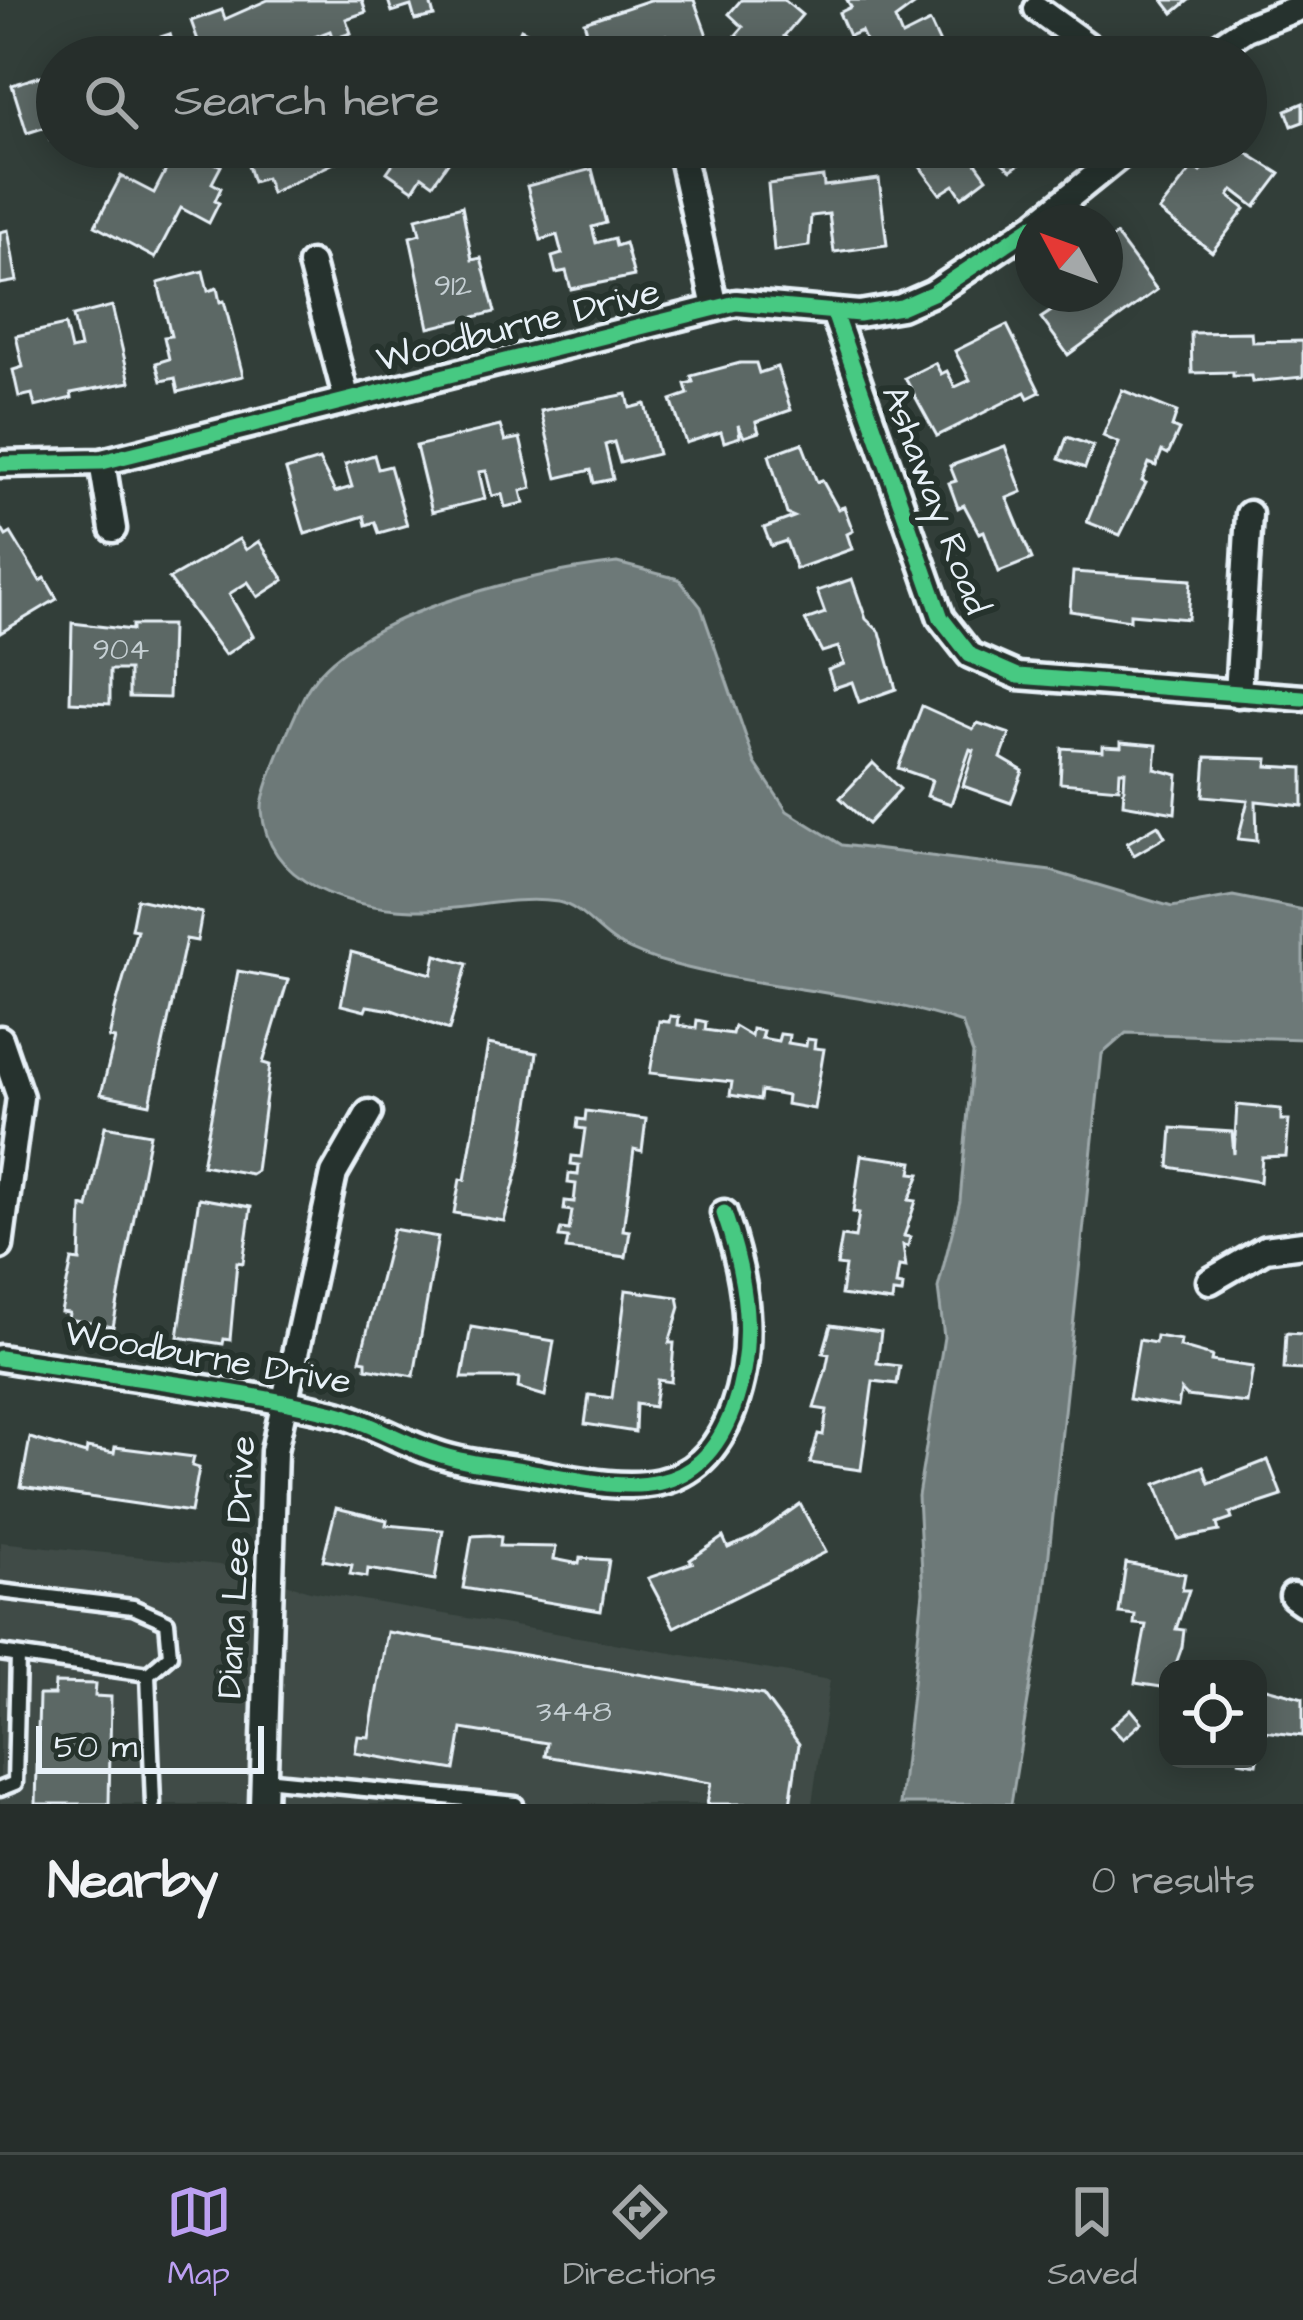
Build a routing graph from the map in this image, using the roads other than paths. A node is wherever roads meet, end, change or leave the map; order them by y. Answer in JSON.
{"nodes":[{"id":1,"x":1303,"y":6,"type":"edge"},
{"id":2,"x":1037,"y":8,"type":"dead end"},
{"id":3,"x":1075,"y":36,"type":"edge"},
{"id":4,"x":1234,"y":36,"type":"edge"},
{"id":5,"x":684,"y":168,"type":"edge"},
{"id":6,"x":1105,"y":168,"type":"edge"},
{"id":7,"x":1061,"y":204,"type":"edge"},
{"id":8,"x":1015,"y":238,"type":"edge"},
{"id":9,"x":311,"y":264,"type":"dead end"},
{"id":10,"x":715,"y":308,"type":"junction"},
{"id":11,"x":834,"y":313,"type":"junction"},
{"id":12,"x":346,"y":400,"type":"junction"},
{"id":13,"x":102,"y":461,"type":"junction"},
{"id":14,"x":0,"y":464,"type":"edge"},
{"id":15,"x":1249,"y":514,"type":"dead end"},
{"id":16,"x":113,"y":529,"type":"dead end"},
{"id":17,"x":1238,"y":694,"type":"junction"},
{"id":18,"x":1303,"y":698,"type":"edge"},
{"id":19,"x":0,"y":1039,"type":"edge"},
{"id":20,"x":369,"y":1113,"type":"dead end"},
{"id":21,"x":724,"y":1213,"type":"dead end"},
{"id":22,"x":1303,"y":1244,"type":"edge"},
{"id":23,"x":0,"y":1246,"type":"edge"},
{"id":24,"x":1210,"y":1281,"type":"dead end"},
{"id":25,"x":0,"y":1358,"type":"edge"},
{"id":26,"x":284,"y":1405,"type":"junction"},
{"id":27,"x":0,"y":1591,"type":"edge"},
{"id":28,"x":0,"y":1653,"type":"edge"},
{"id":29,"x":18,"y":1655,"type":"junction"},
{"id":30,"x":148,"y":1674,"type":"junction"},
{"id":31,"x":325,"y":1786,"type":"junction"},
{"id":32,"x":0,"y":1790,"type":"edge"},
{"id":33,"x":263,"y":1791,"type":"edge"},
{"id":34,"x":153,"y":1804,"type":"edge"},
{"id":35,"x":325,"y":1804,"type":"edge"},
{"id":36,"x":516,"y":1804,"type":"edge"}],
"edges":[{"from":1,"to":4,"type":"street"},
{"from":2,"to":3,"type":"street"},
{"from":5,"to":10,"type":"street"},
{"from":6,"to":7,"type":"street","name":"Woodburne Drive"},
{"from":8,"to":11,"type":"street","name":"Woodburne Drive"},
{"from":9,"to":12,"type":"street"},
{"from":10,"to":11,"type":"street","name":"Woodburne Drive"},
{"from":10,"to":12,"type":"street","name":"Woodburne Drive"},
{"from":11,"to":17,"type":"street","name":"Ashaway Road"},
{"from":12,"to":13,"type":"street","name":"Woodburne Drive"},
{"from":13,"to":14,"type":"street","name":"Woodburne Drive"},
{"from":13,"to":16,"type":"street"},
{"from":15,"to":17,"type":"street"},
{"from":17,"to":18,"type":"street","name":"Ashaway Road"},
{"from":19,"to":23,"type":"street"},
{"from":20,"to":26,"type":"street","name":"Diana Lee Drive"},
{"from":21,"to":26,"type":"street","name":"Woodburne Drive"},
{"from":22,"to":24,"type":"street"},
{"from":25,"to":26,"type":"street","name":"Woodburne Drive"},
{"from":26,"to":33,"type":"street","name":"Diana Lee Drive"},
{"from":27,"to":30,"type":"lane"},
{"from":28,"to":29,"type":"lane"},
{"from":29,"to":30,"type":"lane"},
{"from":29,"to":32,"type":"lane"},
{"from":30,"to":34,"type":"lane"},
{"from":31,"to":33,"type":"lane"},
{"from":31,"to":35,"type":"lane"},
{"from":31,"to":36,"type":"lane"}]}
